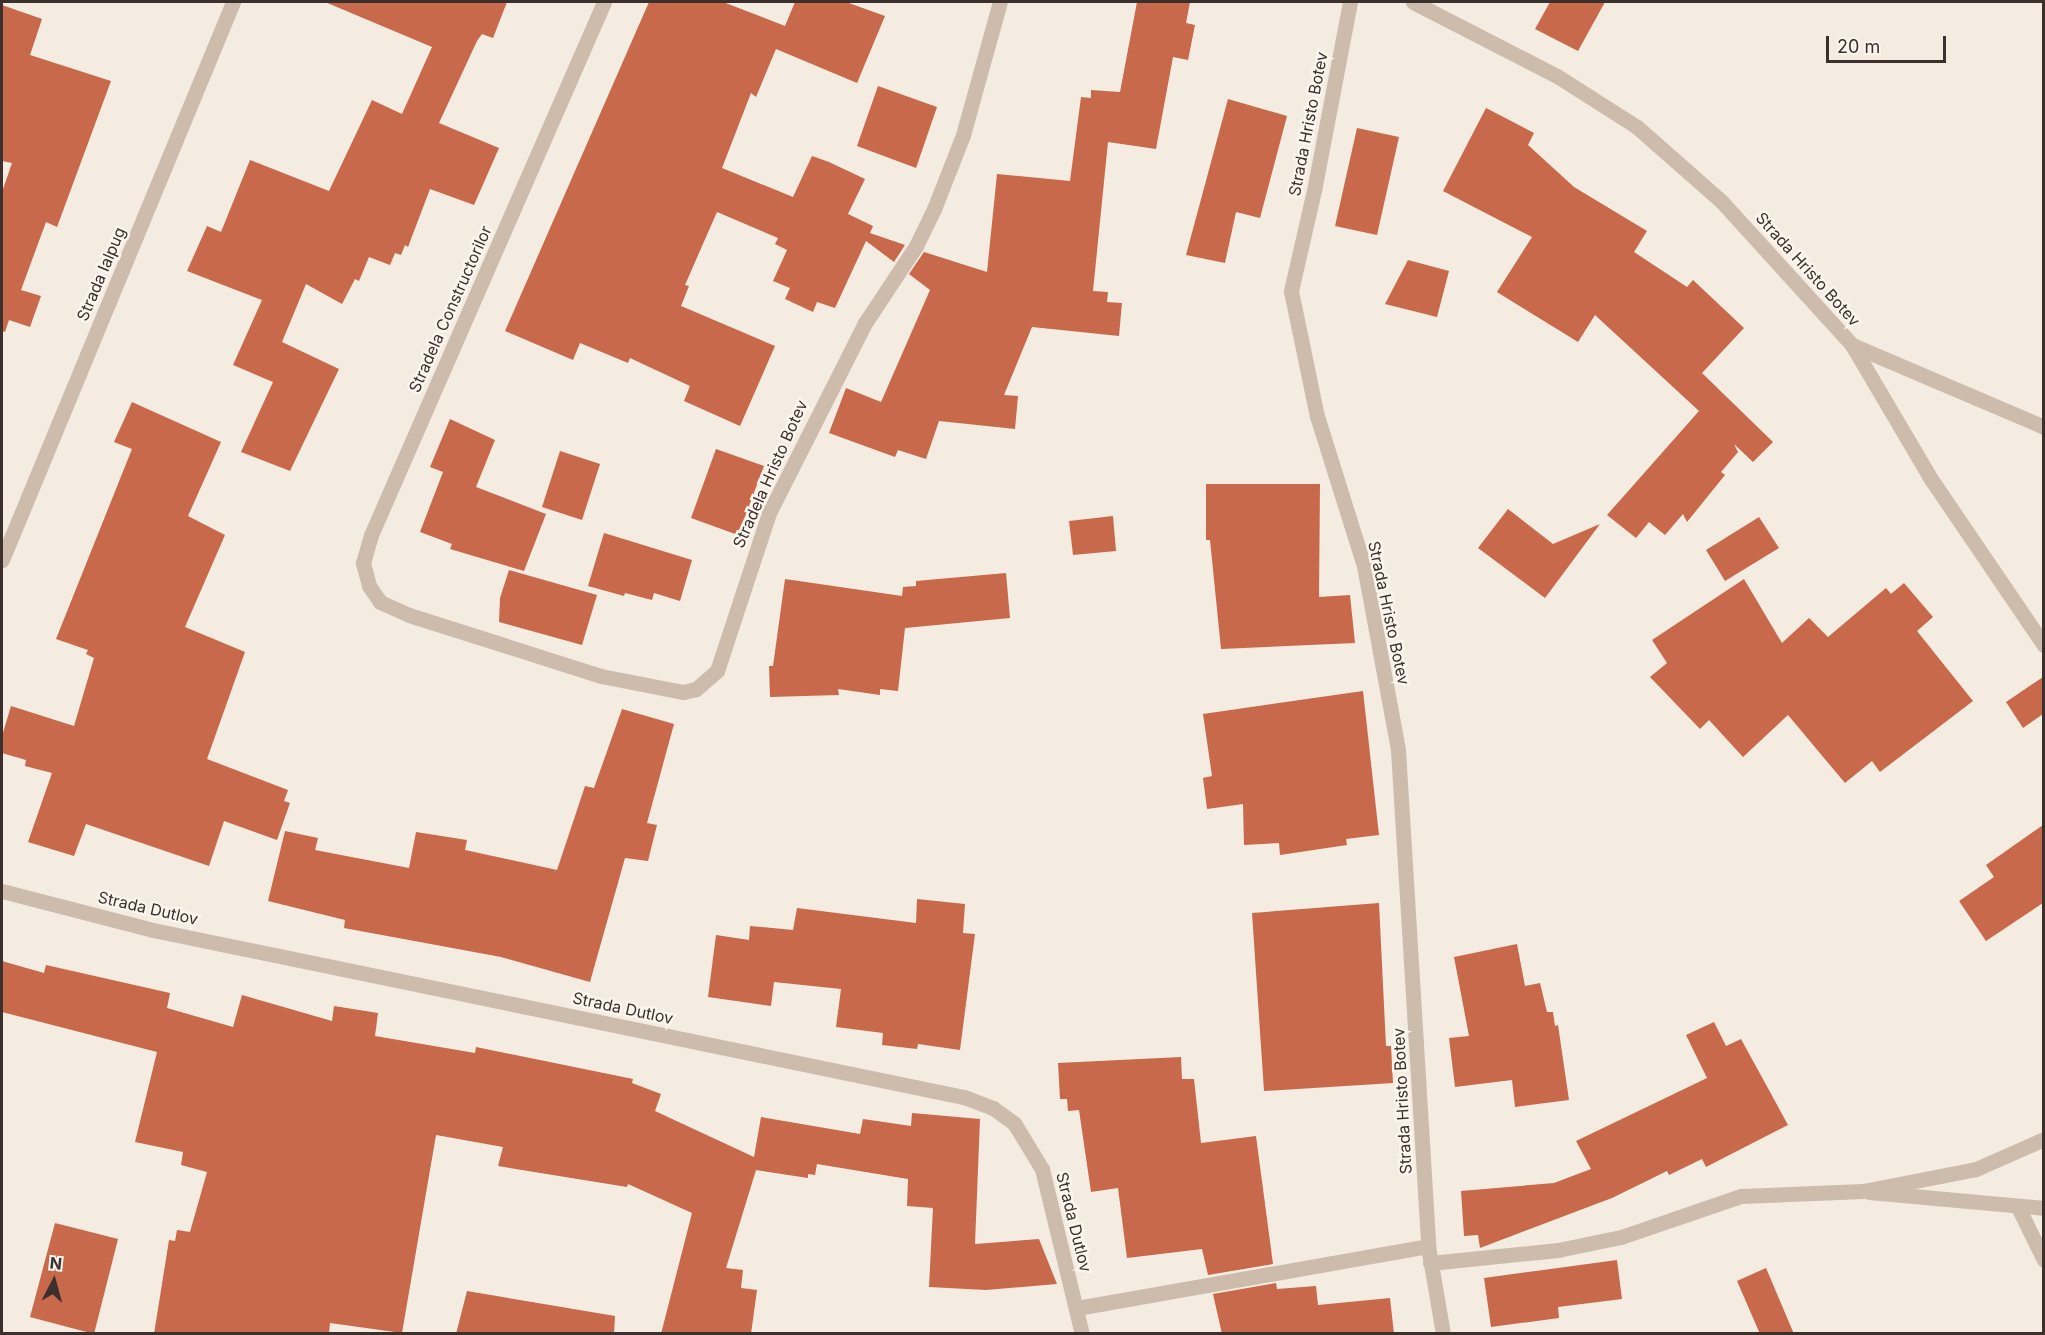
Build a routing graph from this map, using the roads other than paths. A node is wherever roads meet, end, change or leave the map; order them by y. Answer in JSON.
{"nodes":[{"id":1,"x":233,"y":2,"type":"edge"},
{"id":2,"x":604,"y":2,"type":"edge"},
{"id":3,"x":1000,"y":2,"type":"edge"},
{"id":4,"x":1350,"y":2,"type":"edge"},
{"id":5,"x":1413,"y":2,"type":"edge"},
{"id":6,"x":1852,"y":345,"type":"junction"},
{"id":7,"x":2043,"y":427,"type":"edge"},
{"id":8,"x":2,"y":560,"type":"edge"},
{"id":9,"x":409,"y":615,"type":"joint"},
{"id":10,"x":2043,"y":645,"type":"edge"},
{"id":11,"x":2,"y":891,"type":"edge"},
{"id":12,"x":2043,"y":1138,"type":"edge"},
{"id":13,"x":1863,"y":1191,"type":"junction"},
{"id":14,"x":2018,"y":1208,"type":"junction"},
{"id":15,"x":2043,"y":1208,"type":"edge"},
{"id":16,"x":1428,"y":1246,"type":"junction"},
{"id":17,"x":2043,"y":1260,"type":"edge"},
{"id":18,"x":1431,"y":1263,"type":"junction"},
{"id":19,"x":1077,"y":1308,"type":"junction"},
{"id":20,"x":1082,"y":1334,"type":"edge"},
{"id":21,"x":1443,"y":1334,"type":"edge"}],
"edges":[{"from":1,"to":8,"type":"street","name":"Strada Ialpug"},
{"from":2,"to":9,"type":"street","name":"Stradela Constructorilor"},
{"from":3,"to":9,"type":"street","name":"Stradela Hristo Botev"},
{"from":4,"to":16,"type":"street","name":"Strada Hristo Botev"},
{"from":5,"to":6,"type":"street","name":"Strada Hristo Botev"},
{"from":6,"to":7,"type":"street"},
{"from":6,"to":10,"type":"street","name":"Strada Hristo Botev"},
{"from":11,"to":19,"type":"street","name":"Strada Dutlov"},
{"from":12,"to":13,"type":"street"},
{"from":13,"to":14,"type":"street"},
{"from":13,"to":18,"type":"street"},
{"from":14,"to":15,"type":"street"},
{"from":14,"to":17,"type":"street"},
{"from":16,"to":18,"type":"street","name":"Strada Hristo Botev"},
{"from":16,"to":19,"type":"street"},
{"from":18,"to":21,"type":"street","name":"Strada Hristo Botev"},
{"from":19,"to":20,"type":"street","name":"Strada Dutlov"}]}
